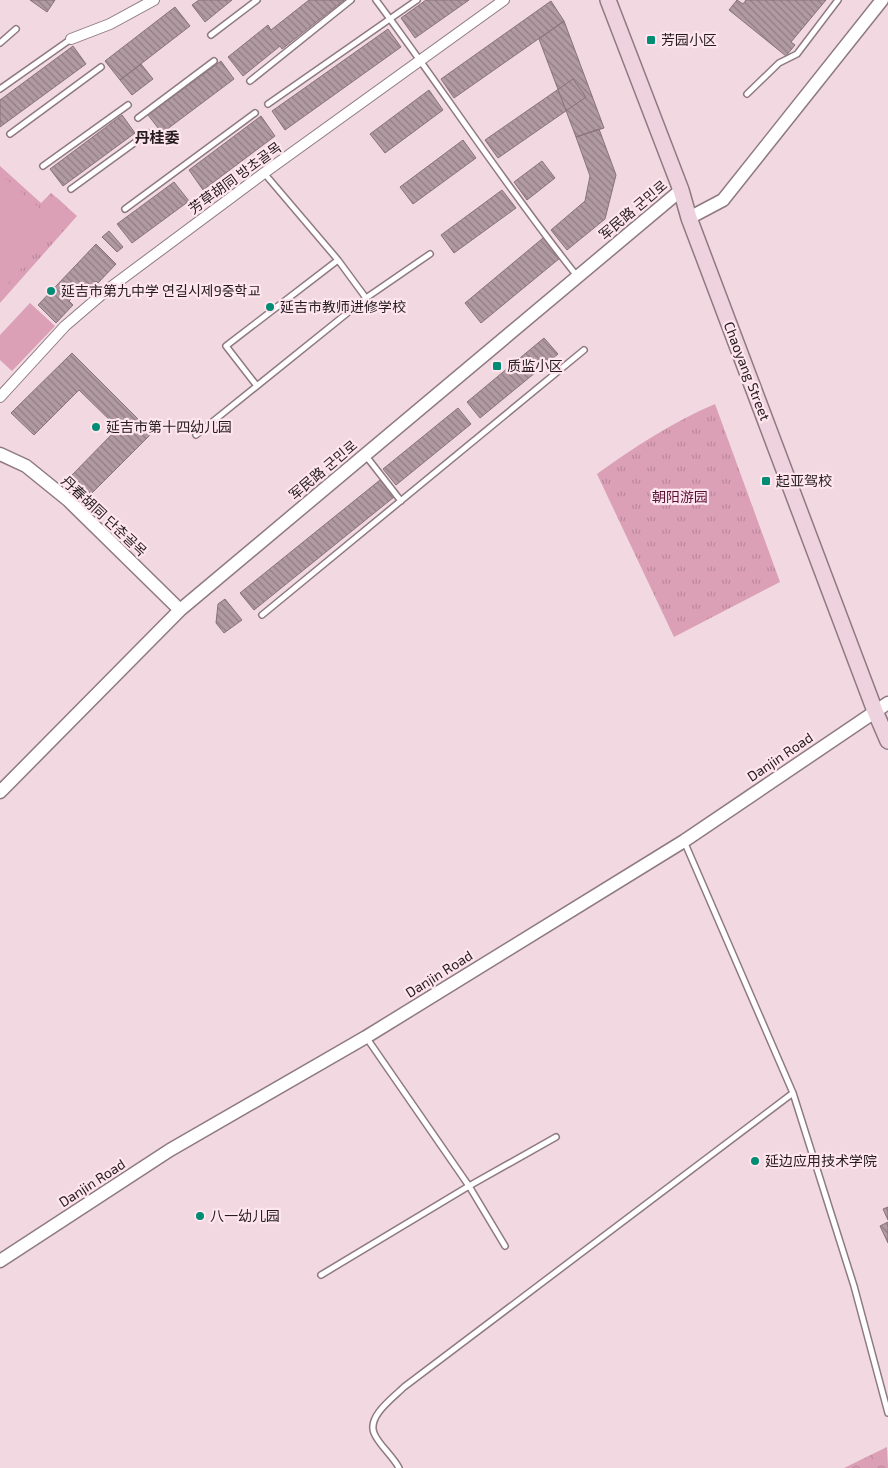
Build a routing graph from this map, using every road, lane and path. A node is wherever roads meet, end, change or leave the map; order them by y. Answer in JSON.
{"nodes":[{"id":1,"x":154,"y":0,"type":"edge"},
{"id":2,"x":257,"y":0,"type":"edge"},
{"id":3,"x":351,"y":0,"type":"edge"},
{"id":4,"x":376,"y":0,"type":"edge"},
{"id":5,"x":417,"y":0,"type":"edge"},
{"id":6,"x":504,"y":0,"type":"edge"},
{"id":7,"x":608,"y":0,"type":"edge"},
{"id":8,"x":838,"y":0,"type":"edge"},
{"id":9,"x":882,"y":0,"type":"edge"},
{"id":10,"x":390,"y":19,"type":"junction"},
{"id":11,"x":16,"y":29,"type":"dead end"},
{"id":12,"x":211,"y":34,"type":"dead end"},
{"id":13,"x":71,"y":39,"type":"joint"},
{"id":14,"x":0,"y":43,"type":"edge"},
{"id":15,"x":214,"y":60,"type":"dead end"},
{"id":16,"x":421,"y":60,"type":"junction"},
{"id":17,"x":101,"y":67,"type":"dead end"},
{"id":18,"x":250,"y":81,"type":"dead end"},
{"id":19,"x":0,"y":89,"type":"edge"},
{"id":20,"x":747,"y":94,"type":"dead end"},
{"id":21,"x":128,"y":104,"type":"dead end"},
{"id":22,"x":268,"y":104,"type":"dead end"},
{"id":23,"x":255,"y":113,"type":"dead end"},
{"id":24,"x":138,"y":118,"type":"dead end"},
{"id":25,"x":10,"y":134,"type":"dead end"},
{"id":26,"x":148,"y":134,"type":"dead end"},
{"id":27,"x":43,"y":166,"type":"dead end"},
{"id":28,"x":264,"y":174,"type":"junction"},
{"id":29,"x":71,"y":189,"type":"dead end"},
{"id":30,"x":681,"y":190,"type":"junction"},
{"id":31,"x":125,"y":209,"type":"dead end"},
{"id":32,"x":689,"y":218,"type":"junction"},
{"id":33,"x":430,"y":254,"type":"dead end"},
{"id":34,"x":338,"y":260,"type":"junction"},
{"id":35,"x":577,"y":276,"type":"junction"},
{"id":36,"x":366,"y":298,"type":"junction"},
{"id":37,"x":584,"y":350,"type":"dead end"},
{"id":38,"x":257,"y":386,"type":"junction"},
{"id":39,"x":0,"y":397,"type":"edge"},
{"id":40,"x":196,"y":435,"type":"dead end"},
{"id":41,"x":0,"y":454,"type":"edge"},
{"id":42,"x":364,"y":455,"type":"junction"},
{"id":43,"x":401,"y":501,"type":"junction"},
{"id":44,"x":180,"y":610,"type":"junction"},
{"id":45,"x":262,"y":615,"type":"dead end"},
{"id":46,"x":882,"y":707,"type":"edge"},
{"id":47,"x":888,"y":740,"type":"edge"},
{"id":48,"x":0,"y":792,"type":"edge"},
{"id":49,"x":684,"y":841,"type":"junction"},
{"id":50,"x":366,"y":1037,"type":"junction"},
{"id":51,"x":793,"y":1093,"type":"junction"},
{"id":52,"x":556,"y":1137,"type":"dead end"},
{"id":53,"x":469,"y":1186,"type":"junction"},
{"id":54,"x":505,"y":1246,"type":"dead end"},
{"id":55,"x":0,"y":1261,"type":"edge"},
{"id":56,"x":322,"y":1275,"type":"dead end"},
{"id":57,"x":888,"y":1414,"type":"edge"},
{"id":58,"x":399,"y":1468,"type":"edge"}],
"edges":[{"from":1,"to":13,"type":"street"},
{"from":2,"to":12,"type":"lane"},
{"from":3,"to":18,"type":"lane"},
{"from":4,"to":10,"type":"lane"},
{"from":5,"to":10,"type":"lane"},
{"from":6,"to":16,"type":"street","name":"芳草胡同 방초골목"},
{"from":7,"to":30,"type":"main road","name":"Chaoyang Street"},
{"from":8,"to":20,"type":"lane"},
{"from":9,"to":32,"type":"street"},
{"from":10,"to":16,"type":"lane"},
{"from":10,"to":22,"type":"lane"},
{"from":11,"to":14,"type":"lane"},
{"from":13,"to":19,"type":"lane"},
{"from":15,"to":24,"type":"lane"},
{"from":16,"to":28,"type":"street","name":"芳草胡同 방초골목"},
{"from":16,"to":35,"type":"lane"},
{"from":17,"to":25,"type":"lane"},
{"from":21,"to":27,"type":"lane"},
{"from":23,"to":31,"type":"lane"},
{"from":26,"to":29,"type":"lane"},
{"from":28,"to":34,"type":"lane"},
{"from":28,"to":39,"type":"street","name":"芳草胡同 방초골목"},
{"from":30,"to":32,"type":"main road","name":"Chaoyang Street"},
{"from":30,"to":35,"type":"street","name":"军民路 군민로"},
{"from":32,"to":46,"type":"main road","name":"Chaoyang Street"},
{"from":33,"to":36,"type":"lane"},
{"from":34,"to":36,"type":"lane"},
{"from":34,"to":38,"type":"lane"},
{"from":35,"to":42,"type":"street","name":"军民路 군민로"},
{"from":36,"to":38,"type":"lane"},
{"from":37,"to":43,"type":"lane"},
{"from":38,"to":40,"type":"lane"},
{"from":41,"to":44,"type":"street","name":"丹春胡同 단춘골목"},
{"from":42,"to":43,"type":"lane"},
{"from":42,"to":44,"type":"street","name":"军民路 군민로"},
{"from":43,"to":45,"type":"lane"},
{"from":44,"to":48,"type":"street","name":"军民路 군민로"},
{"from":46,"to":47,"type":"main road","name":"Chaoyang Street"},
{"from":46,"to":49,"type":"street","name":"Danjin Road"},
{"from":49,"to":50,"type":"street","name":"Danjin Road"},
{"from":49,"to":51,"type":"lane"},
{"from":50,"to":53,"type":"lane"},
{"from":50,"to":55,"type":"street","name":"Danjin Road"},
{"from":51,"to":57,"type":"lane"},
{"from":51,"to":58,"type":"lane"},
{"from":52,"to":53,"type":"lane"},
{"from":53,"to":54,"type":"lane"},
{"from":53,"to":56,"type":"lane"}]}
